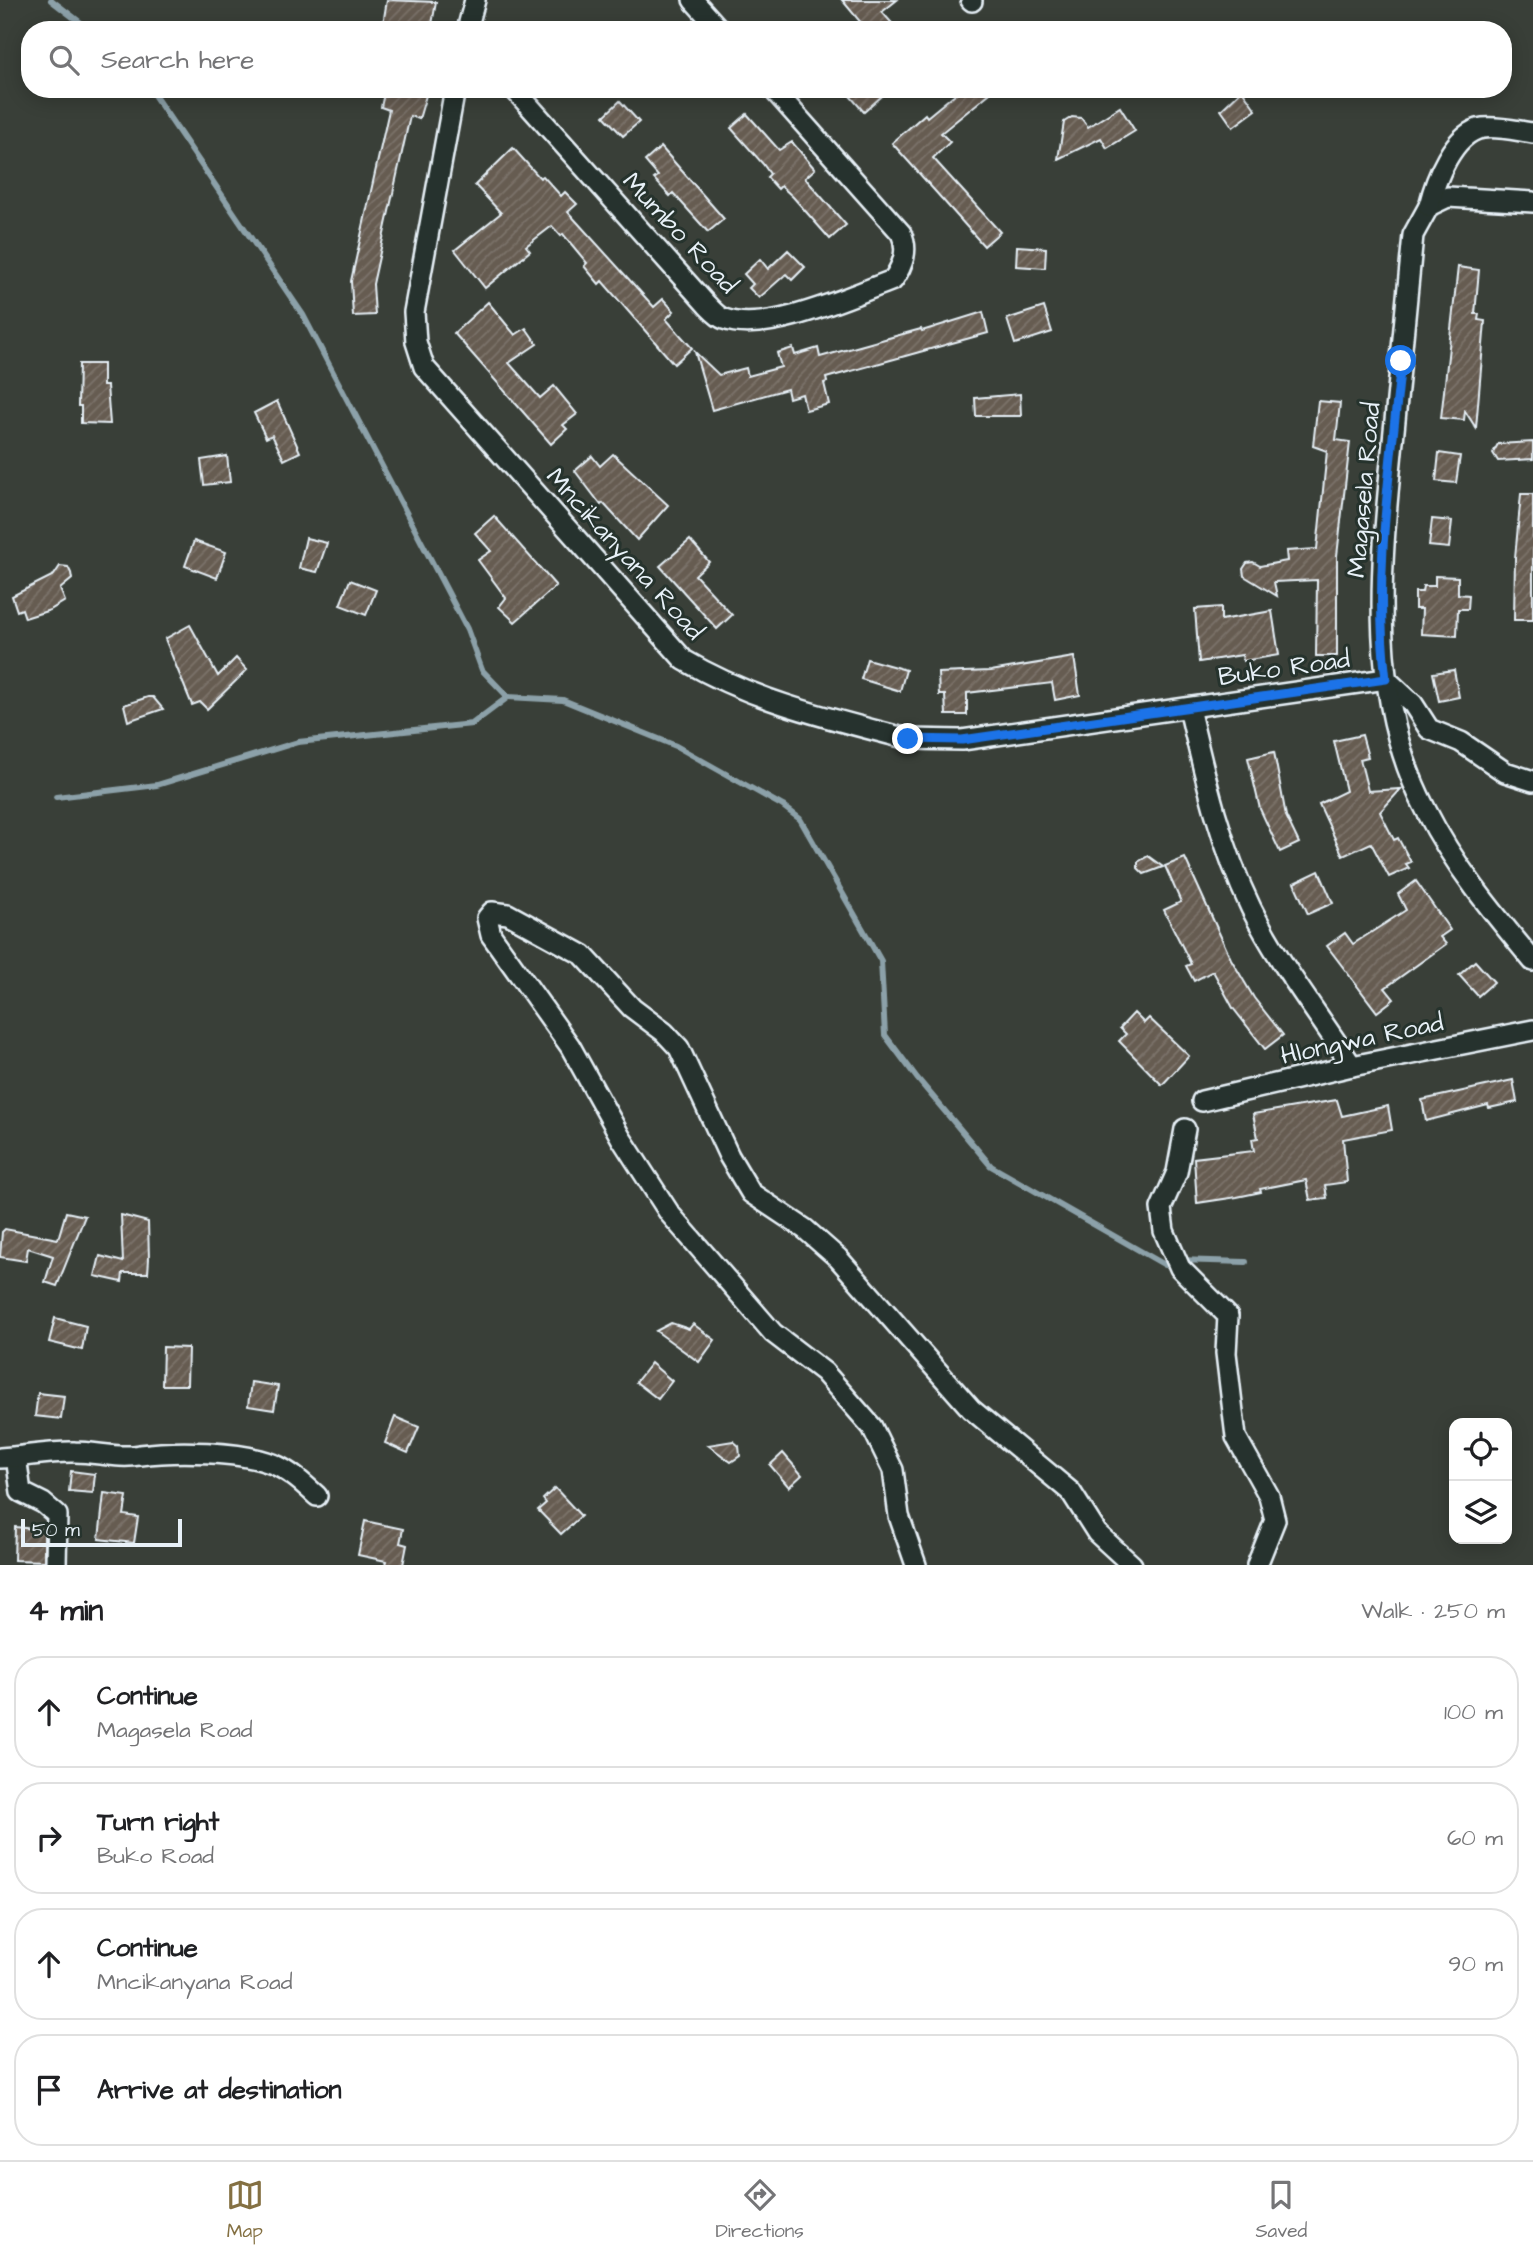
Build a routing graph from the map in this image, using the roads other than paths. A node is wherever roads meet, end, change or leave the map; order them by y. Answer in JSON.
{"nodes":[{"id":1,"x":475,"y":0,"type":"edge"},
{"id":2,"x":693,"y":0,"type":"edge"},
{"id":3,"x":469,"y":21,"type":"edge"},
{"id":4,"x":712,"y":21,"type":"edge"},
{"id":5,"x":453,"y":98,"type":"edge"},
{"id":6,"x":522,"y":98,"type":"edge"},
{"id":7,"x":781,"y":98,"type":"edge"},
{"id":8,"x":1533,"y":133,"type":"edge"},
{"id":9,"x":1533,"y":202,"type":"edge"},
{"id":10,"x":1429,"y":206,"type":"junction"},
{"id":11,"x":1386,"y":679,"type":"junction"},
{"id":12,"x":1189,"y":708,"type":"junction"},
{"id":13,"x":1533,"y":780,"type":"edge"},
{"id":14,"x":1533,"y":961,"type":"edge"},
{"id":15,"x":1533,"y":1030,"type":"edge"},
{"id":16,"x":1352,"y":1066,"type":"junction"},
{"id":17,"x":1202,"y":1101,"type":"dead end"},
{"id":18,"x":1185,"y":1129,"type":"dead end"},
{"id":19,"x":8,"y":1458,"type":"edge"},
{"id":20,"x":317,"y":1496,"type":"dead end"},
{"id":21,"x":56,"y":1565,"type":"edge"},
{"id":22,"x":916,"y":1565,"type":"edge"},
{"id":23,"x":1132,"y":1565,"type":"edge"},
{"id":24,"x":1257,"y":1565,"type":"edge"}],
"edges":[{"from":1,"to":3,"type":"street"},
{"from":2,"to":4,"type":"street"},
{"from":5,"to":12,"type":"street","name":"Mncikanyana Road"},
{"from":6,"to":7,"type":"street","name":"Mumbo Road"},
{"from":8,"to":10,"type":"street"},
{"from":9,"to":10,"type":"street"},
{"from":10,"to":11,"type":"street","name":"Magasela Road"},
{"from":11,"to":12,"type":"street","name":"Buko Road"},
{"from":11,"to":13,"type":"street"},
{"from":11,"to":14,"type":"street","name":"Magasela Road"},
{"from":12,"to":16,"type":"street"},
{"from":15,"to":16,"type":"street","name":"Hlongwa Road"},
{"from":16,"to":17,"type":"street","name":"Hlongwa Road"},
{"from":18,"to":24,"type":"street"},
{"from":19,"to":20,"type":"street"},
{"from":19,"to":21,"type":"street"},
{"from":22,"to":23,"type":"street"}]}
